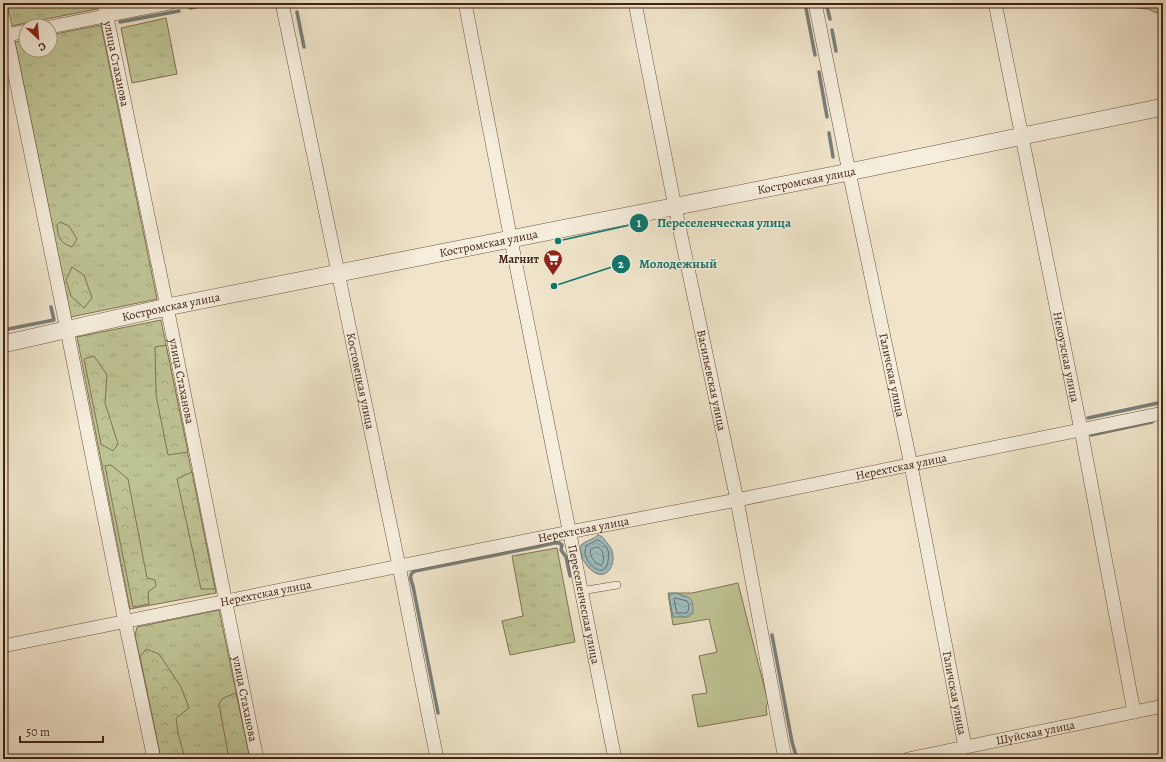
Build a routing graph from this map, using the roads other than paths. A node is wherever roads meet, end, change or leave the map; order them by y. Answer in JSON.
{"nodes":[{"id":1,"x":170,"y":3,"type":"edge"},
{"id":2,"x":282,"y":3,"type":"edge"},
{"id":3,"x":465,"y":3,"type":"edge"},
{"id":4,"x":635,"y":3,"type":"edge"},
{"id":5,"x":815,"y":3,"type":"edge"},
{"id":6,"x":995,"y":3,"type":"edge"},
{"id":7,"x":105,"y":9,"type":"edge"},
{"id":8,"x":3,"y":17,"type":"edge"},
{"id":9,"x":58,"y":24,"type":"edge"},
{"id":10,"x":18,"y":34,"type":"edge"},
{"id":11,"x":5,"y":36,"type":"edge"},
{"id":12,"x":1163,"y":107,"type":"edge"},
{"id":13,"x":1022,"y":136,"type":"junction"},
{"id":14,"x":850,"y":172,"type":"junction"},
{"id":15,"x":675,"y":207,"type":"junction"},
{"id":16,"x":511,"y":240,"type":"junction"},
{"id":17,"x":338,"y":273,"type":"junction"},
{"id":18,"x":167,"y":308,"type":"junction"},
{"id":19,"x":67,"y":330,"type":"junction"},
{"id":20,"x":3,"y":344,"type":"edge"},
{"id":21,"x":1163,"y":413,"type":"edge"},
{"id":22,"x":1081,"y":430,"type":"junction"},
{"id":23,"x":911,"y":464,"type":"junction"},
{"id":24,"x":737,"y":500,"type":"junction"},
{"id":25,"x":569,"y":532,"type":"junction"},
{"id":26,"x":399,"y":566,"type":"junction"},
{"id":27,"x":617,"y":585,"type":"dead end"},
{"id":28,"x":581,"y":591,"type":"junction"},
{"id":29,"x":226,"y":601,"type":"junction"},
{"id":30,"x":125,"y":622,"type":"junction"},
{"id":31,"x":3,"y":646,"type":"edge"},
{"id":32,"x":1163,"y":706,"type":"edge"},
{"id":33,"x":1134,"y":712,"type":"junction"},
{"id":34,"x":965,"y":747,"type":"junction"},
{"id":35,"x":154,"y":759,"type":"edge"},
{"id":36,"x":257,"y":759,"type":"edge"},
{"id":37,"x":437,"y":759,"type":"edge"},
{"id":38,"x":615,"y":759,"type":"edge"},
{"id":39,"x":785,"y":759,"type":"edge"},
{"id":40,"x":908,"y":759,"type":"edge"}],
"edges":[{"from":1,"to":7,"type":"street"},
{"from":2,"to":17,"type":"street","name":"Костовецкая улица"},
{"from":3,"to":16,"type":"street","name":"Переселенческая улица"},
{"from":4,"to":15,"type":"street","name":"Васильевская улица"},
{"from":5,"to":14,"type":"street","name":"Галичская улица"},
{"from":6,"to":13,"type":"street","name":"Некоузская улица"},
{"from":7,"to":9,"type":"street"},
{"from":7,"to":18,"type":"street","name":"улица Стаханова"},
{"from":8,"to":11,"type":"street"},
{"from":10,"to":11,"type":"street"},
{"from":11,"to":19,"type":"street"},
{"from":12,"to":13,"type":"street","name":"Костромская улица"},
{"from":13,"to":14,"type":"street","name":"Костромская улица"},
{"from":13,"to":22,"type":"street","name":"Некоузская улица"},
{"from":14,"to":15,"type":"street","name":"Костромская улица"},
{"from":14,"to":23,"type":"street","name":"Галичская улица"},
{"from":15,"to":16,"type":"street","name":"Костромская улица"},
{"from":15,"to":24,"type":"street","name":"Васильевская улица"},
{"from":16,"to":17,"type":"street","name":"Костромская улица"},
{"from":16,"to":25,"type":"street","name":"Переселенческая улица"},
{"from":17,"to":18,"type":"street","name":"Костромская улица"},
{"from":17,"to":26,"type":"street","name":"Костовецкая улица"},
{"from":18,"to":19,"type":"street","name":"Костромская улица"},
{"from":18,"to":29,"type":"street","name":"улица Стаханова"},
{"from":19,"to":20,"type":"street","name":"Костромская улица"},
{"from":19,"to":30,"type":"street"},
{"from":21,"to":22,"type":"street","name":"Нерехтская улица"},
{"from":22,"to":23,"type":"street","name":"Нерехтская улица"},
{"from":22,"to":33,"type":"street","name":"Некоузская улица"},
{"from":23,"to":24,"type":"street","name":"Нерехтская улица"},
{"from":23,"to":34,"type":"street","name":"Галичская улица"},
{"from":24,"to":25,"type":"street","name":"Нерехтская улица"},
{"from":24,"to":39,"type":"street","name":"Васильевская улица"},
{"from":25,"to":26,"type":"street","name":"Нерехтская улица"},
{"from":25,"to":28,"type":"street","name":"Переселенческая улица"},
{"from":26,"to":29,"type":"street","name":"Нерехтская улица"},
{"from":26,"to":37,"type":"street","name":"Костовецкая улица"},
{"from":27,"to":28,"type":"lane"},
{"from":28,"to":38,"type":"street","name":"Переселенческая улица"},
{"from":29,"to":30,"type":"street","name":"Нерехтская улица"},
{"from":29,"to":36,"type":"street","name":"улица Стаханова"},
{"from":30,"to":31,"type":"street","name":"Нерехтская улица"},
{"from":30,"to":35,"type":"street"},
{"from":32,"to":33,"type":"street","name":"Шуйская улица"},
{"from":33,"to":34,"type":"street","name":"Шуйская улица"},
{"from":34,"to":40,"type":"street","name":"Шуйская улица"}]}
